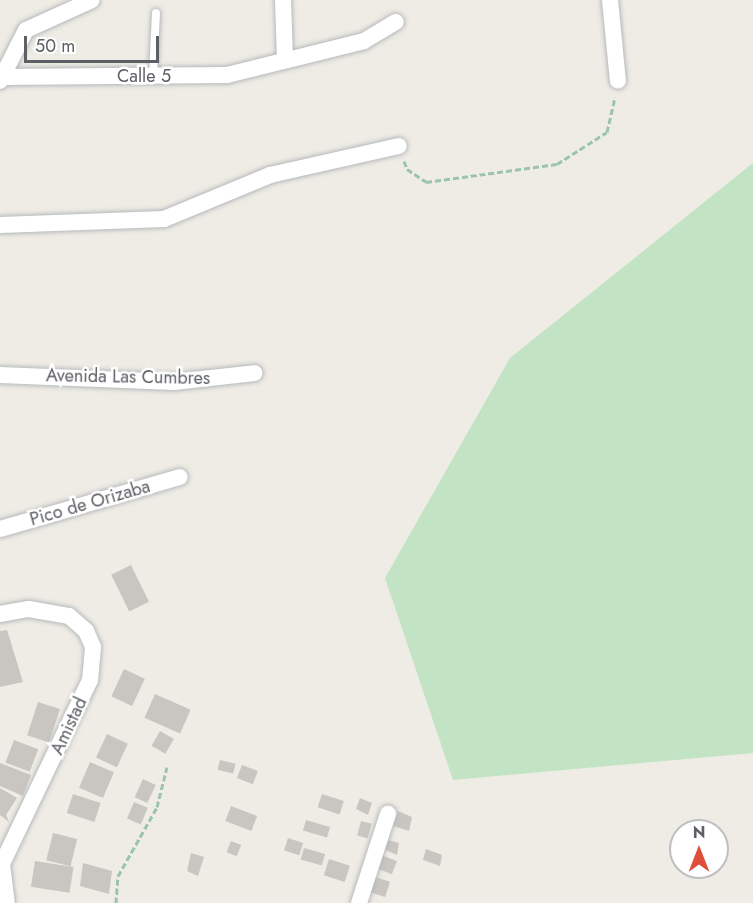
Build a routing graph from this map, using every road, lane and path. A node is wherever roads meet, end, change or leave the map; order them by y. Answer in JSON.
{"nodes":[{"id":1,"x":92,"y":0,"type":"edge"},
{"id":2,"x":283,"y":0,"type":"edge"},
{"id":3,"x":610,"y":0,"type":"edge"},
{"id":4,"x":156,"y":13,"type":"dead end"},
{"id":5,"x":396,"y":22,"type":"dead end"},
{"id":6,"x":285,"y":59,"type":"junction"},
{"id":7,"x":153,"y":76,"type":"junction"},
{"id":8,"x":0,"y":79,"type":"edge"},
{"id":9,"x":618,"y":81,"type":"joint"},
{"id":10,"x":399,"y":146,"type":"joint"},
{"id":11,"x":0,"y":225,"type":"edge"},
{"id":12,"x":255,"y":373,"type":"dead end"},
{"id":13,"x":0,"y":375,"type":"edge"},
{"id":14,"x":180,"y":477,"type":"dead end"},
{"id":15,"x":0,"y":529,"type":"edge"},
{"id":16,"x":0,"y":614,"type":"edge"},
{"id":17,"x":167,"y":766,"type":"dead end"},
{"id":18,"x":388,"y":814,"type":"dead end"},
{"id":19,"x":7,"y":903,"type":"edge"},
{"id":20,"x":116,"y":903,"type":"edge"},
{"id":21,"x":359,"y":903,"type":"edge"}],
"edges":[{"from":1,"to":8,"type":"street"},
{"from":2,"to":6,"type":"street"},
{"from":3,"to":9,"type":"street"},
{"from":4,"to":7,"type":"lane"},
{"from":5,"to":6,"type":"street","name":"Calle 5"},
{"from":6,"to":7,"type":"street","name":"Calle 5"},
{"from":7,"to":8,"type":"street","name":"Calle 5"},
{"from":9,"to":10,"type":"path"},
{"from":10,"to":11,"type":"street"},
{"from":12,"to":13,"type":"street","name":"Avenida Las Cumbres"},
{"from":14,"to":15,"type":"street","name":"Pico de Orizaba"},
{"from":16,"to":19,"type":"street","name":"Amistad"},
{"from":17,"to":20,"type":"path"},
{"from":18,"to":21,"type":"street"}]}
